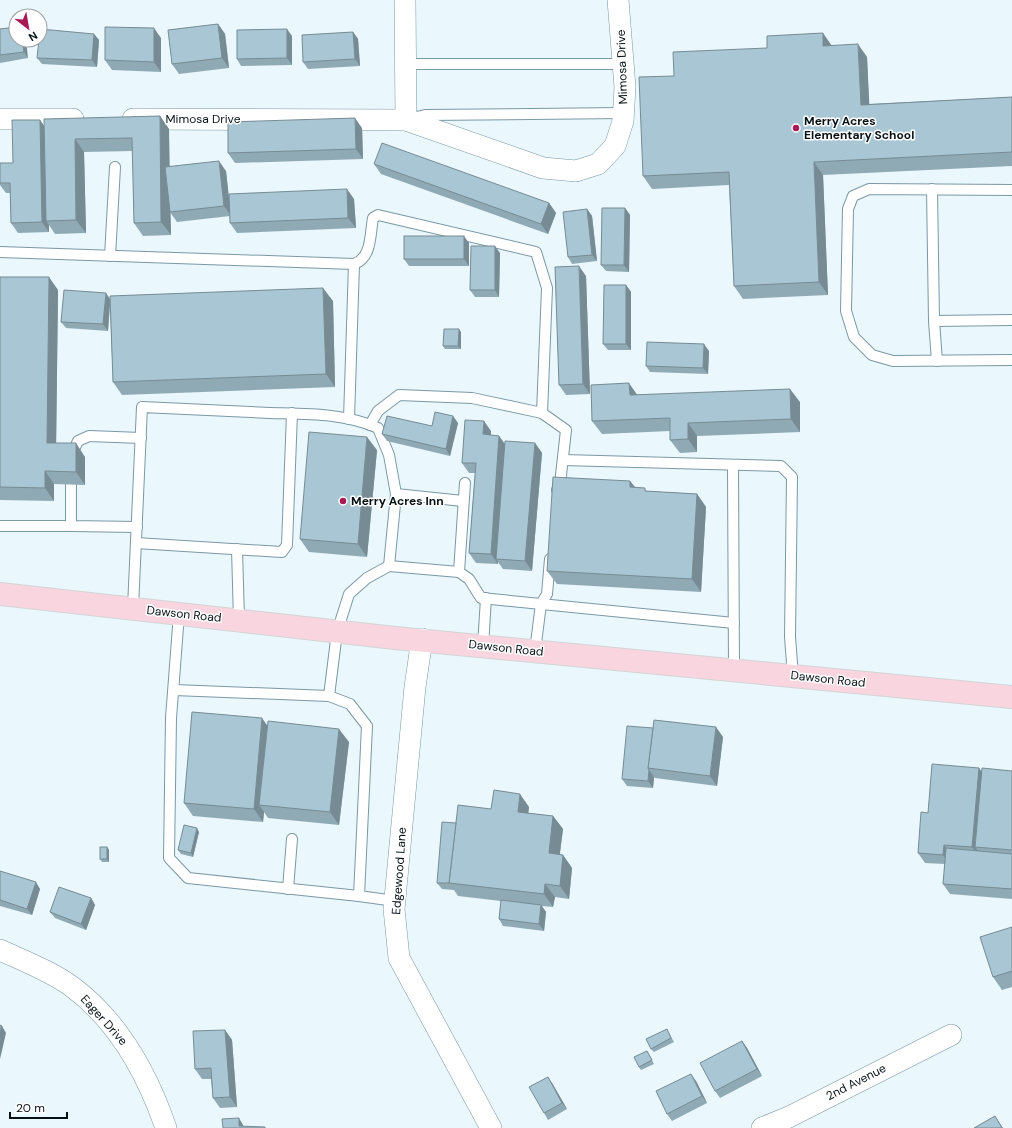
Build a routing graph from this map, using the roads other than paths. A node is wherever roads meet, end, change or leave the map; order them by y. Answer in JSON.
{"nodes":[{"id":1,"x":405,"y":0,"type":"edge"},
{"id":2,"x":618,"y":0,"type":"edge"},
{"id":3,"x":406,"y":64,"type":"junction"},
{"id":4,"x":623,"y":64,"type":"junction"},
{"id":5,"x":623,"y":113,"type":"junction"},
{"id":6,"x":0,"y":119,"type":"edge"},
{"id":7,"x":406,"y":120,"type":"junction"},
{"id":8,"x":115,"y":167,"type":"dead end"},
{"id":9,"x":932,"y":189,"type":"junction"},
{"id":10,"x":1012,"y":190,"type":"edge"},
{"id":11,"x":0,"y":252,"type":"edge"},
{"id":12,"x":110,"y":256,"type":"junction"},
{"id":13,"x":354,"y":264,"type":"junction"},
{"id":14,"x":1012,"y":320,"type":"edge"},
{"id":15,"x":934,"y":321,"type":"junction"},
{"id":16,"x":1012,"y":360,"type":"edge"},
{"id":17,"x":937,"y":361,"type":"junction"},
{"id":18,"x":542,"y":412,"type":"junction"},
{"id":19,"x":292,"y":414,"type":"junction"},
{"id":20,"x":349,"y":419,"type":"junction"},
{"id":21,"x":370,"y":425,"type":"junction"},
{"id":22,"x":141,"y":438,"type":"junction"},
{"id":23,"x":71,"y":456,"type":"edge"},
{"id":24,"x":563,"y":460,"type":"junction"},
{"id":25,"x":733,"y":466,"type":"junction"},
{"id":26,"x":465,"y":483,"type":"dead end"},
{"id":27,"x":71,"y":485,"type":"edge"},
{"id":28,"x":396,"y":494,"type":"junction"},
{"id":29,"x":463,"y":500,"type":"junction"},
{"id":30,"x":554,"y":503,"type":"edge"},
{"id":31,"x":0,"y":526,"type":"edge"},
{"id":32,"x":71,"y":526,"type":"junction"},
{"id":33,"x":137,"y":527,"type":"junction"},
{"id":34,"x":136,"y":543,"type":"junction"},
{"id":35,"x":551,"y":548,"type":"edge"},
{"id":36,"x":238,"y":549,"type":"junction"},
{"id":37,"x":388,"y":566,"type":"junction"},
{"id":38,"x":459,"y":572,"type":"junction"},
{"id":39,"x":0,"y":594,"type":"edge"},
{"id":40,"x":486,"y":598,"type":"junction"},
{"id":41,"x":541,"y":604,"type":"junction"},
{"id":42,"x":133,"y":608,"type":"junction"},
{"id":43,"x":179,"y":614,"type":"junction"},
{"id":44,"x":239,"y":620,"type":"junction"},
{"id":45,"x":734,"y":623,"type":"junction"},
{"id":46,"x":338,"y":632,"type":"junction"},
{"id":47,"x":422,"y":639,"type":"junction"},
{"id":48,"x":483,"y":646,"type":"junction"},
{"id":49,"x":535,"y":651,"type":"junction"},
{"id":50,"x":734,"y":670,"type":"junction"},
{"id":51,"x":793,"y":676,"type":"junction"},
{"id":52,"x":174,"y":690,"type":"junction"},
{"id":53,"x":329,"y":696,"type":"junction"},
{"id":54,"x":1012,"y":697,"type":"edge"},
{"id":55,"x":292,"y":839,"type":"dead end"},
{"id":56,"x":288,"y":889,"type":"junction"},
{"id":57,"x":359,"y":896,"type":"junction"},
{"id":58,"x":395,"y":901,"type":"junction"},
{"id":59,"x":0,"y":950,"type":"edge"},
{"id":60,"x":950,"y":1035,"type":"dead end"},
{"id":61,"x":166,"y":1128,"type":"edge"},
{"id":62,"x":491,"y":1128,"type":"edge"},
{"id":63,"x":762,"y":1128,"type":"edge"}],
"edges":[{"from":1,"to":3,"type":"street"},
{"from":2,"to":4,"type":"street","name":"Mimosa Drive"},
{"from":3,"to":4,"type":"lane"},
{"from":3,"to":7,"type":"street"},
{"from":4,"to":5,"type":"street","name":"Mimosa Drive"},
{"from":5,"to":7,"type":"lane"},
{"from":5,"to":7,"type":"street","name":"Mimosa Drive"},
{"from":6,"to":7,"type":"street","name":"Mimosa Drive"},
{"from":8,"to":12,"type":"lane"},
{"from":9,"to":10,"type":"lane"},
{"from":9,"to":15,"type":"lane"},
{"from":9,"to":17,"type":"lane"},
{"from":11,"to":12,"type":"lane"},
{"from":12,"to":13,"type":"lane"},
{"from":13,"to":18,"type":"lane"},
{"from":13,"to":20,"type":"lane"},
{"from":14,"to":15,"type":"lane"},
{"from":15,"to":17,"type":"lane"},
{"from":16,"to":17,"type":"lane"},
{"from":18,"to":21,"type":"lane"},
{"from":18,"to":24,"type":"lane"},
{"from":19,"to":20,"type":"lane"},
{"from":19,"to":22,"type":"lane"},
{"from":19,"to":36,"type":"lane"},
{"from":20,"to":21,"type":"lane"},
{"from":21,"to":28,"type":"lane"},
{"from":22,"to":23,"type":"lane"},
{"from":22,"to":33,"type":"lane"},
{"from":24,"to":25,"type":"lane"},
{"from":24,"to":30,"type":"lane"},
{"from":25,"to":45,"type":"lane"},
{"from":25,"to":51,"type":"lane"},
{"from":26,"to":29,"type":"lane"},
{"from":27,"to":32,"type":"lane"},
{"from":28,"to":29,"type":"lane"},
{"from":28,"to":37,"type":"lane"},
{"from":29,"to":38,"type":"lane"},
{"from":31,"to":32,"type":"lane"},
{"from":32,"to":33,"type":"lane"},
{"from":33,"to":34,"type":"lane"},
{"from":34,"to":36,"type":"lane"},
{"from":34,"to":42,"type":"lane"},
{"from":35,"to":41,"type":"lane"},
{"from":36,"to":44,"type":"lane"},
{"from":37,"to":38,"type":"lane"},
{"from":37,"to":46,"type":"lane"},
{"from":38,"to":40,"type":"lane"},
{"from":39,"to":42,"type":"main road","name":"Dawson Road"},
{"from":40,"to":41,"type":"lane"},
{"from":40,"to":48,"type":"lane"},
{"from":41,"to":45,"type":"lane"},
{"from":41,"to":49,"type":"lane"},
{"from":42,"to":43,"type":"main road","name":"Dawson Road"},
{"from":43,"to":44,"type":"main road","name":"Dawson Road"},
{"from":43,"to":52,"type":"lane"},
{"from":44,"to":46,"type":"main road","name":"Dawson Road"},
{"from":45,"to":50,"type":"lane"},
{"from":46,"to":47,"type":"main road","name":"Dawson Road"},
{"from":46,"to":53,"type":"lane"},
{"from":47,"to":48,"type":"main road","name":"Dawson Road"},
{"from":47,"to":58,"type":"street","name":"Edgewood Lane"},
{"from":48,"to":49,"type":"main road","name":"Dawson Road"},
{"from":49,"to":50,"type":"main road","name":"Dawson Road"},
{"from":50,"to":51,"type":"main road","name":"Dawson Road"},
{"from":51,"to":54,"type":"main road","name":"Dawson Road"},
{"from":52,"to":53,"type":"lane"},
{"from":52,"to":56,"type":"lane"},
{"from":53,"to":57,"type":"lane"},
{"from":55,"to":56,"type":"lane"},
{"from":56,"to":57,"type":"lane"},
{"from":57,"to":58,"type":"lane"},
{"from":58,"to":62,"type":"street","name":"Edgewood Lane"},
{"from":59,"to":61,"type":"street","name":"Eager Drive"},
{"from":60,"to":63,"type":"street","name":"2nd Avenue"}]}
